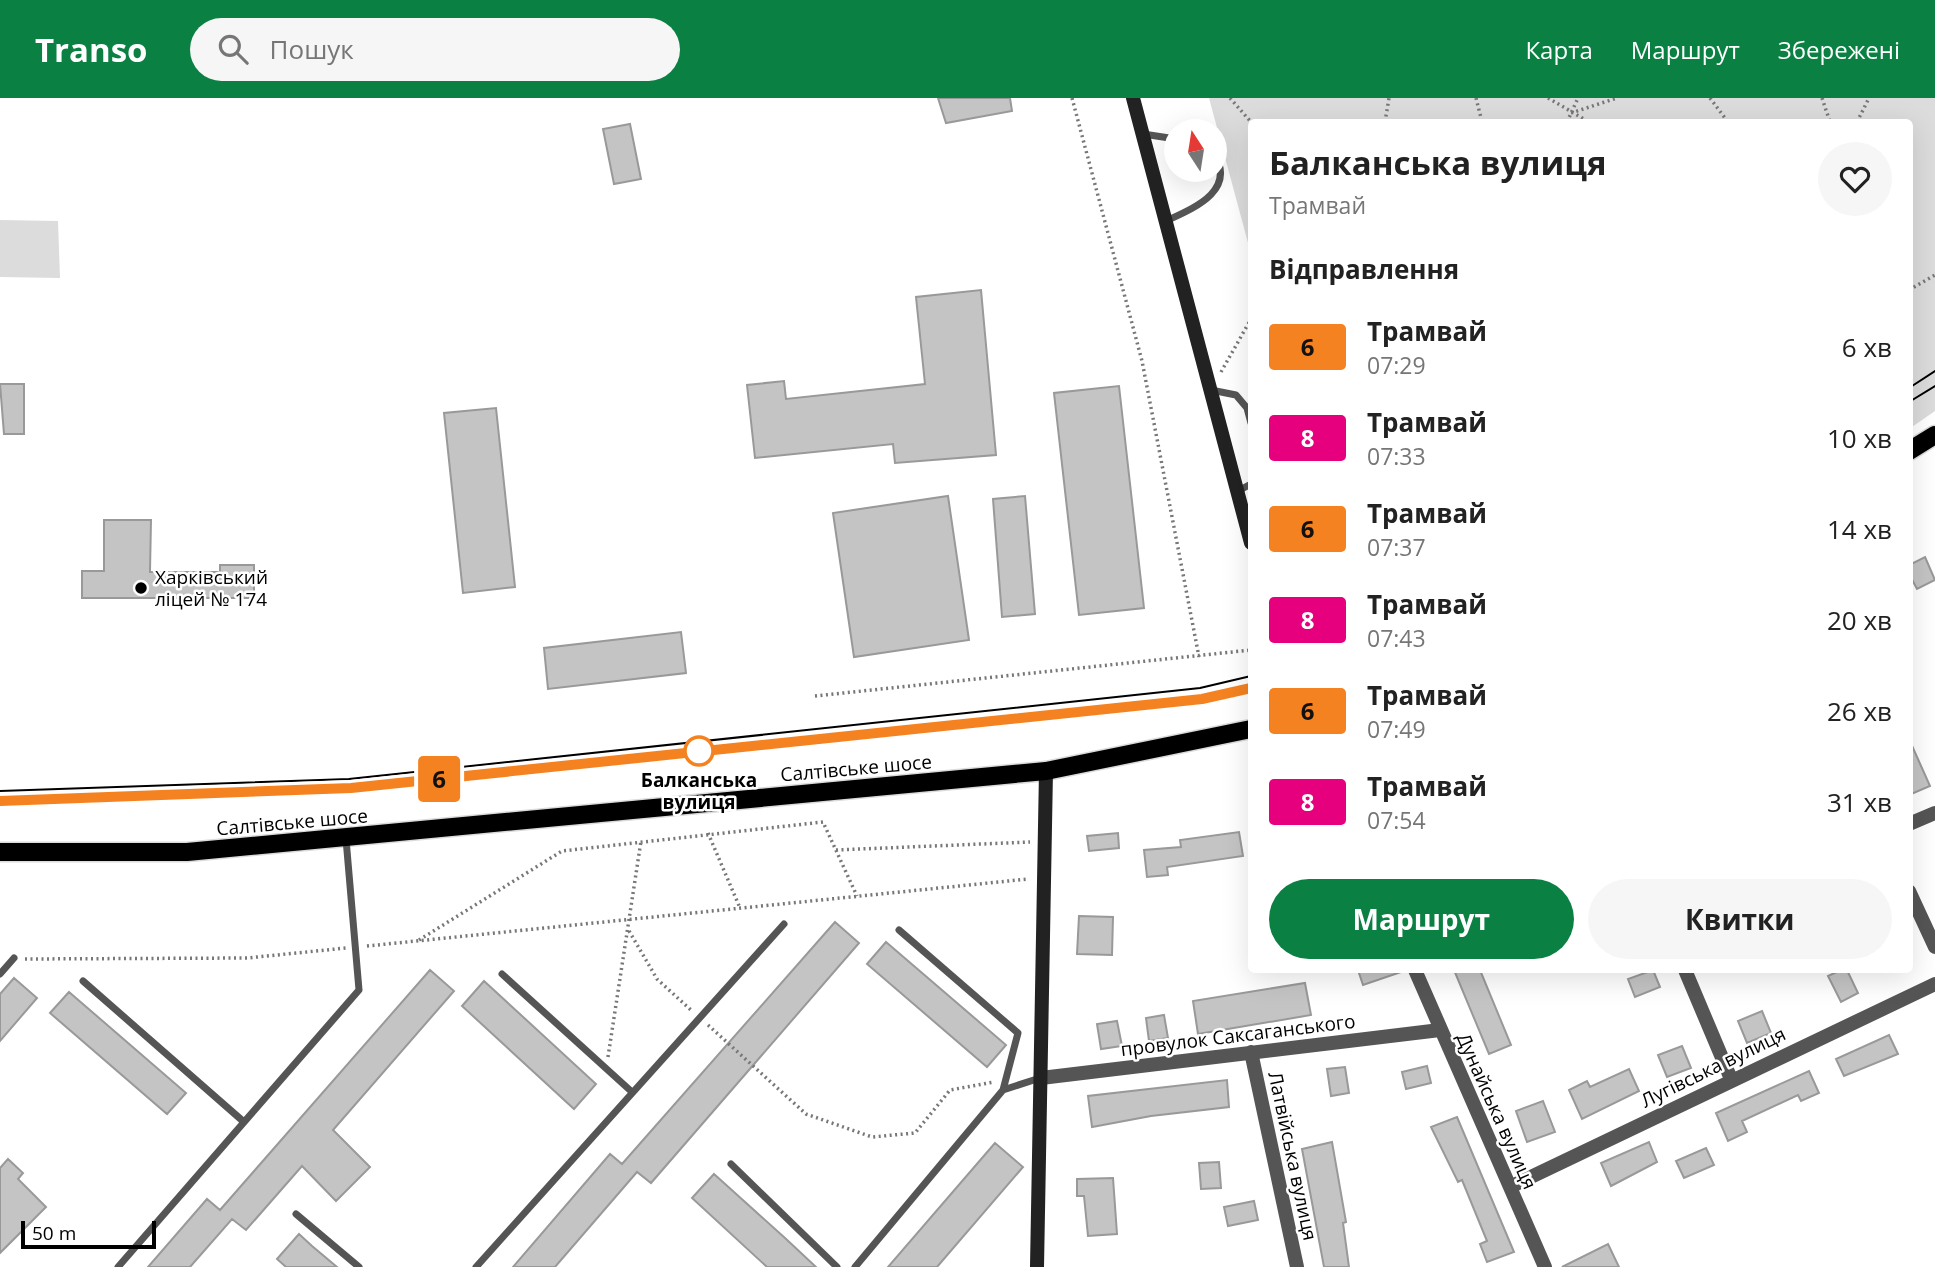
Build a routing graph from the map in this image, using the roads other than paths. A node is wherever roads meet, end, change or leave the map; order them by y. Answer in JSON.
{"nodes":[{"id":1,"x":1133,"y":98,"type":"edge"},
{"id":2,"x":1143,"y":134,"type":"junction"},
{"id":3,"x":1164,"y":137,"type":"edge"},
{"id":4,"x":1218,"y":182,"type":"edge"},
{"id":5,"x":1166,"y":221,"type":"junction"},
{"id":6,"x":1211,"y":390,"type":"junction"},
{"id":7,"x":1248,"y":412,"type":"edge"},
{"id":8,"x":1935,"y":435,"type":"edge"},
{"id":9,"x":1913,"y":449,"type":"edge"},
{"id":10,"x":1248,"y":486,"type":"edge"},
{"id":11,"x":1237,"y":491,"type":"junction"},
{"id":12,"x":1248,"y":532,"type":"edge"},
{"id":13,"x":1248,"y":730,"type":"edge"},
{"id":14,"x":1046,"y":771,"type":"junction"},
{"id":15,"x":1935,"y":813,"type":"edge"},
{"id":16,"x":1913,"y":822,"type":"edge"},
{"id":17,"x":346,"y":839,"type":"junction"},
{"id":18,"x":0,"y":852,"type":"edge"},
{"id":19,"x":1913,"y":900,"type":"edge"},
{"id":20,"x":783,"y":924,"type":"dead end"},
{"id":21,"x":899,"y":930,"type":"dead end"},
{"id":22,"x":1935,"y":947,"type":"edge"},
{"id":23,"x":14,"y":958,"type":"road end"},
{"id":24,"x":1416,"y":973,"type":"edge"},
{"id":25,"x":1686,"y":973,"type":"edge"},
{"id":26,"x":0,"y":974,"type":"edge"},
{"id":27,"x":502,"y":974,"type":"dead end"},
{"id":28,"x":83,"y":981,"type":"dead end"},
{"id":29,"x":1935,"y":984,"type":"edge"},
{"id":30,"x":1440,"y":1030,"type":"junction"},
{"id":31,"x":1251,"y":1052,"type":"junction"},
{"id":32,"x":1041,"y":1078,"type":"junction"},
{"id":33,"x":1731,"y":1079,"type":"junction"},
{"id":34,"x":1003,"y":1090,"type":"junction"},
{"id":35,"x":632,"y":1092,"type":"junction"},
{"id":36,"x":244,"y":1122,"type":"junction"},
{"id":37,"x":731,"y":1164,"type":"dead end"},
{"id":38,"x":1510,"y":1187,"type":"junction"},
{"id":39,"x":296,"y":1214,"type":"dead end"},
{"id":40,"x":118,"y":1267,"type":"edge"},
{"id":41,"x":359,"y":1267,"type":"edge"},
{"id":42,"x":476,"y":1267,"type":"edge"},
{"id":43,"x":837,"y":1267,"type":"edge"},
{"id":44,"x":855,"y":1267,"type":"edge"},
{"id":45,"x":1037,"y":1267,"type":"edge"},
{"id":46,"x":1297,"y":1267,"type":"edge"},
{"id":47,"x":1545,"y":1267,"type":"edge"}],
"edges":[{"from":1,"to":2,"type":"street"},
{"from":2,"to":3,"type":"lane"},
{"from":2,"to":5,"type":"street"},
{"from":4,"to":5,"type":"lane"},
{"from":5,"to":6,"type":"street"},
{"from":6,"to":7,"type":"lane"},
{"from":6,"to":11,"type":"street"},
{"from":8,"to":9,"type":"main road"},
{"from":10,"to":11,"type":"lane"},
{"from":11,"to":12,"type":"street"},
{"from":13,"to":14,"type":"main road","name":"Салтівське шосе"},
{"from":14,"to":17,"type":"main road","name":"Салтівське шосе"},
{"from":14,"to":32,"type":"street"},
{"from":15,"to":16,"type":"street"},
{"from":17,"to":18,"type":"main road","name":"Салтівське шосе"},
{"from":17,"to":36,"type":"lane"},
{"from":19,"to":22,"type":"street"},
{"from":20,"to":35,"type":"lane"},
{"from":21,"to":34,"type":"lane"},
{"from":23,"to":26,"type":"lane"},
{"from":24,"to":30,"type":"street","name":"Дунайська вулиця"},
{"from":25,"to":33,"type":"street"},
{"from":27,"to":35,"type":"lane"},
{"from":28,"to":36,"type":"lane"},
{"from":29,"to":33,"type":"street","name":"Лугівська вулиця"},
{"from":30,"to":31,"type":"street","name":"провулок Саксаганського"},
{"from":30,"to":38,"type":"street","name":"Дунайська вулиця"},
{"from":31,"to":32,"type":"street","name":"провулок Саксаганського"},
{"from":31,"to":46,"type":"street","name":"Латвійська вулиця"},
{"from":32,"to":34,"type":"lane"},
{"from":32,"to":45,"type":"street"},
{"from":33,"to":38,"type":"street","name":"Лугівська вулиця"},
{"from":34,"to":44,"type":"lane"},
{"from":35,"to":42,"type":"lane"},
{"from":36,"to":40,"type":"lane"},
{"from":37,"to":43,"type":"lane"},
{"from":38,"to":47,"type":"street","name":"Дунайська вулиця"},
{"from":39,"to":41,"type":"lane"}]}
